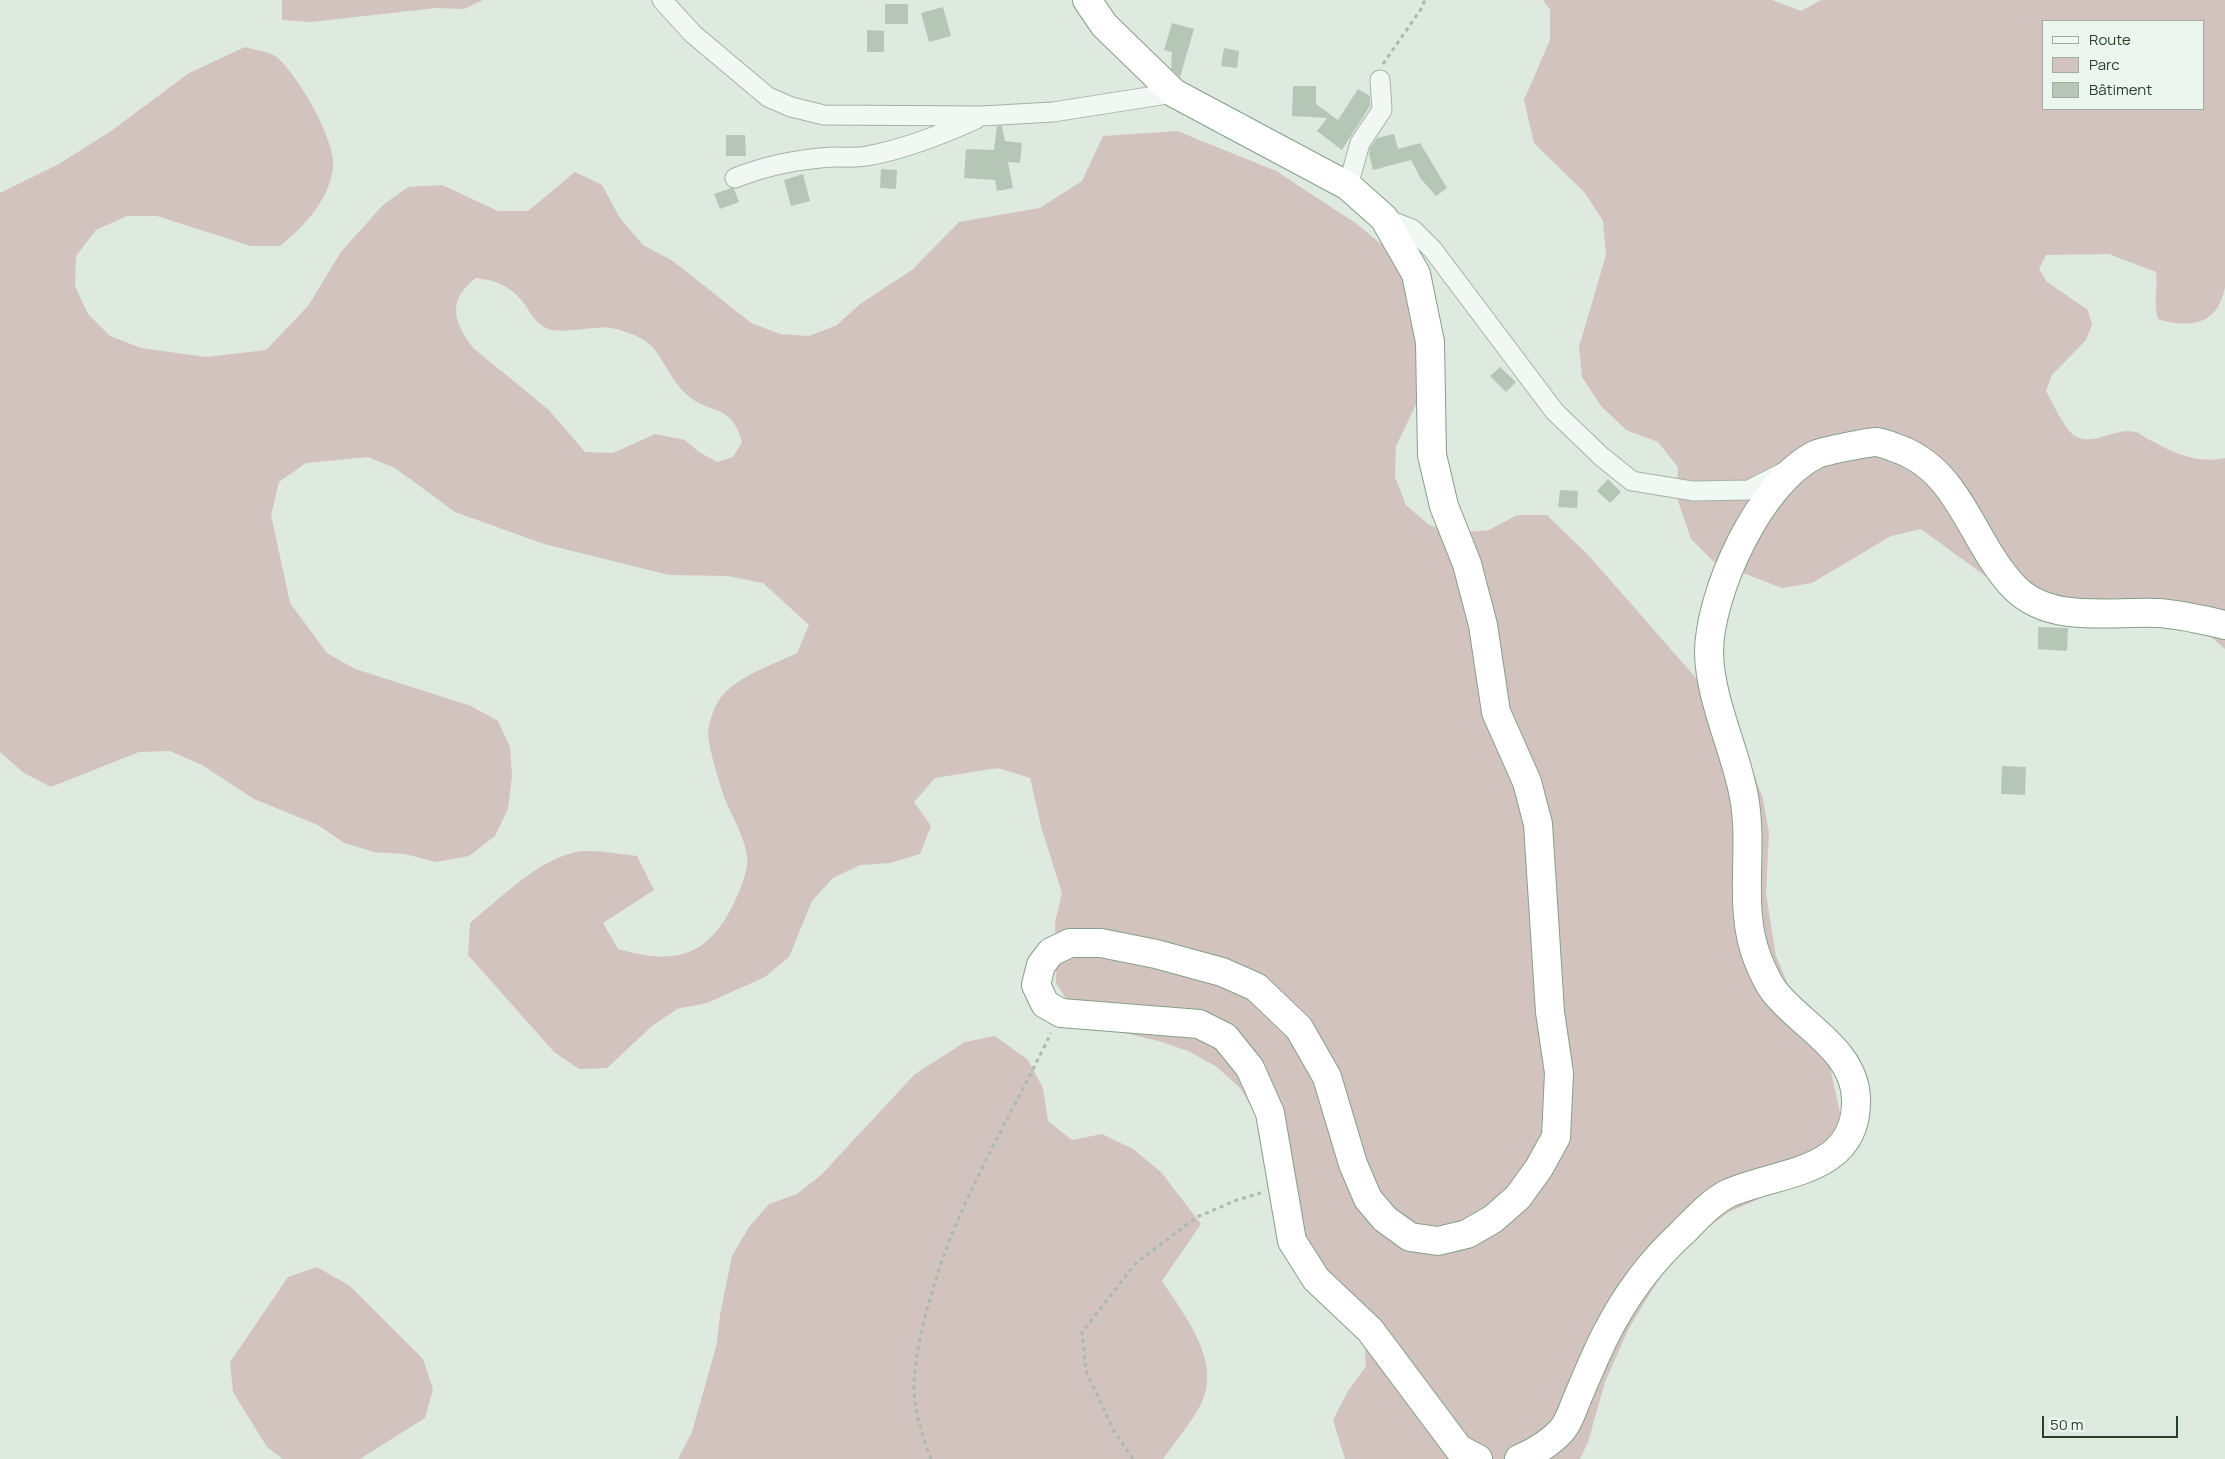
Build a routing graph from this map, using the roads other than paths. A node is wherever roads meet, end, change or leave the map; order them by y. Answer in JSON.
{"nodes":[{"id":1,"x":662,"y":0,"type":"edge"},
{"id":2,"x":1087,"y":0,"type":"edge"},
{"id":3,"x":1380,"y":80,"type":"road end"},
{"id":4,"x":1174,"y":93,"type":"junction"},
{"id":5,"x":982,"y":116,"type":"junction"},
{"id":6,"x":735,"y":178,"type":"dead end"},
{"id":7,"x":1348,"y":186,"type":"junction"},
{"id":8,"x":1384,"y":218,"type":"junction"},
{"id":9,"x":1818,"y":454,"type":"junction"},
{"id":10,"x":2225,"y":625,"type":"edge"},
{"id":11,"x":1478,"y":1459,"type":"edge"},
{"id":12,"x":1519,"y":1459,"type":"edge"}],
"edges":[{"from":1,"to":5,"type":"street"},
{"from":2,"to":4,"type":"highway"},
{"from":3,"to":7,"type":"street"},
{"from":4,"to":5,"type":"street"},
{"from":4,"to":7,"type":"highway"},
{"from":5,"to":6,"type":"street"},
{"from":7,"to":8,"type":"highway"},
{"from":8,"to":9,"type":"street"},
{"from":8,"to":11,"type":"highway"},
{"from":9,"to":10,"type":"highway"},
{"from":9,"to":12,"type":"highway"}]}
